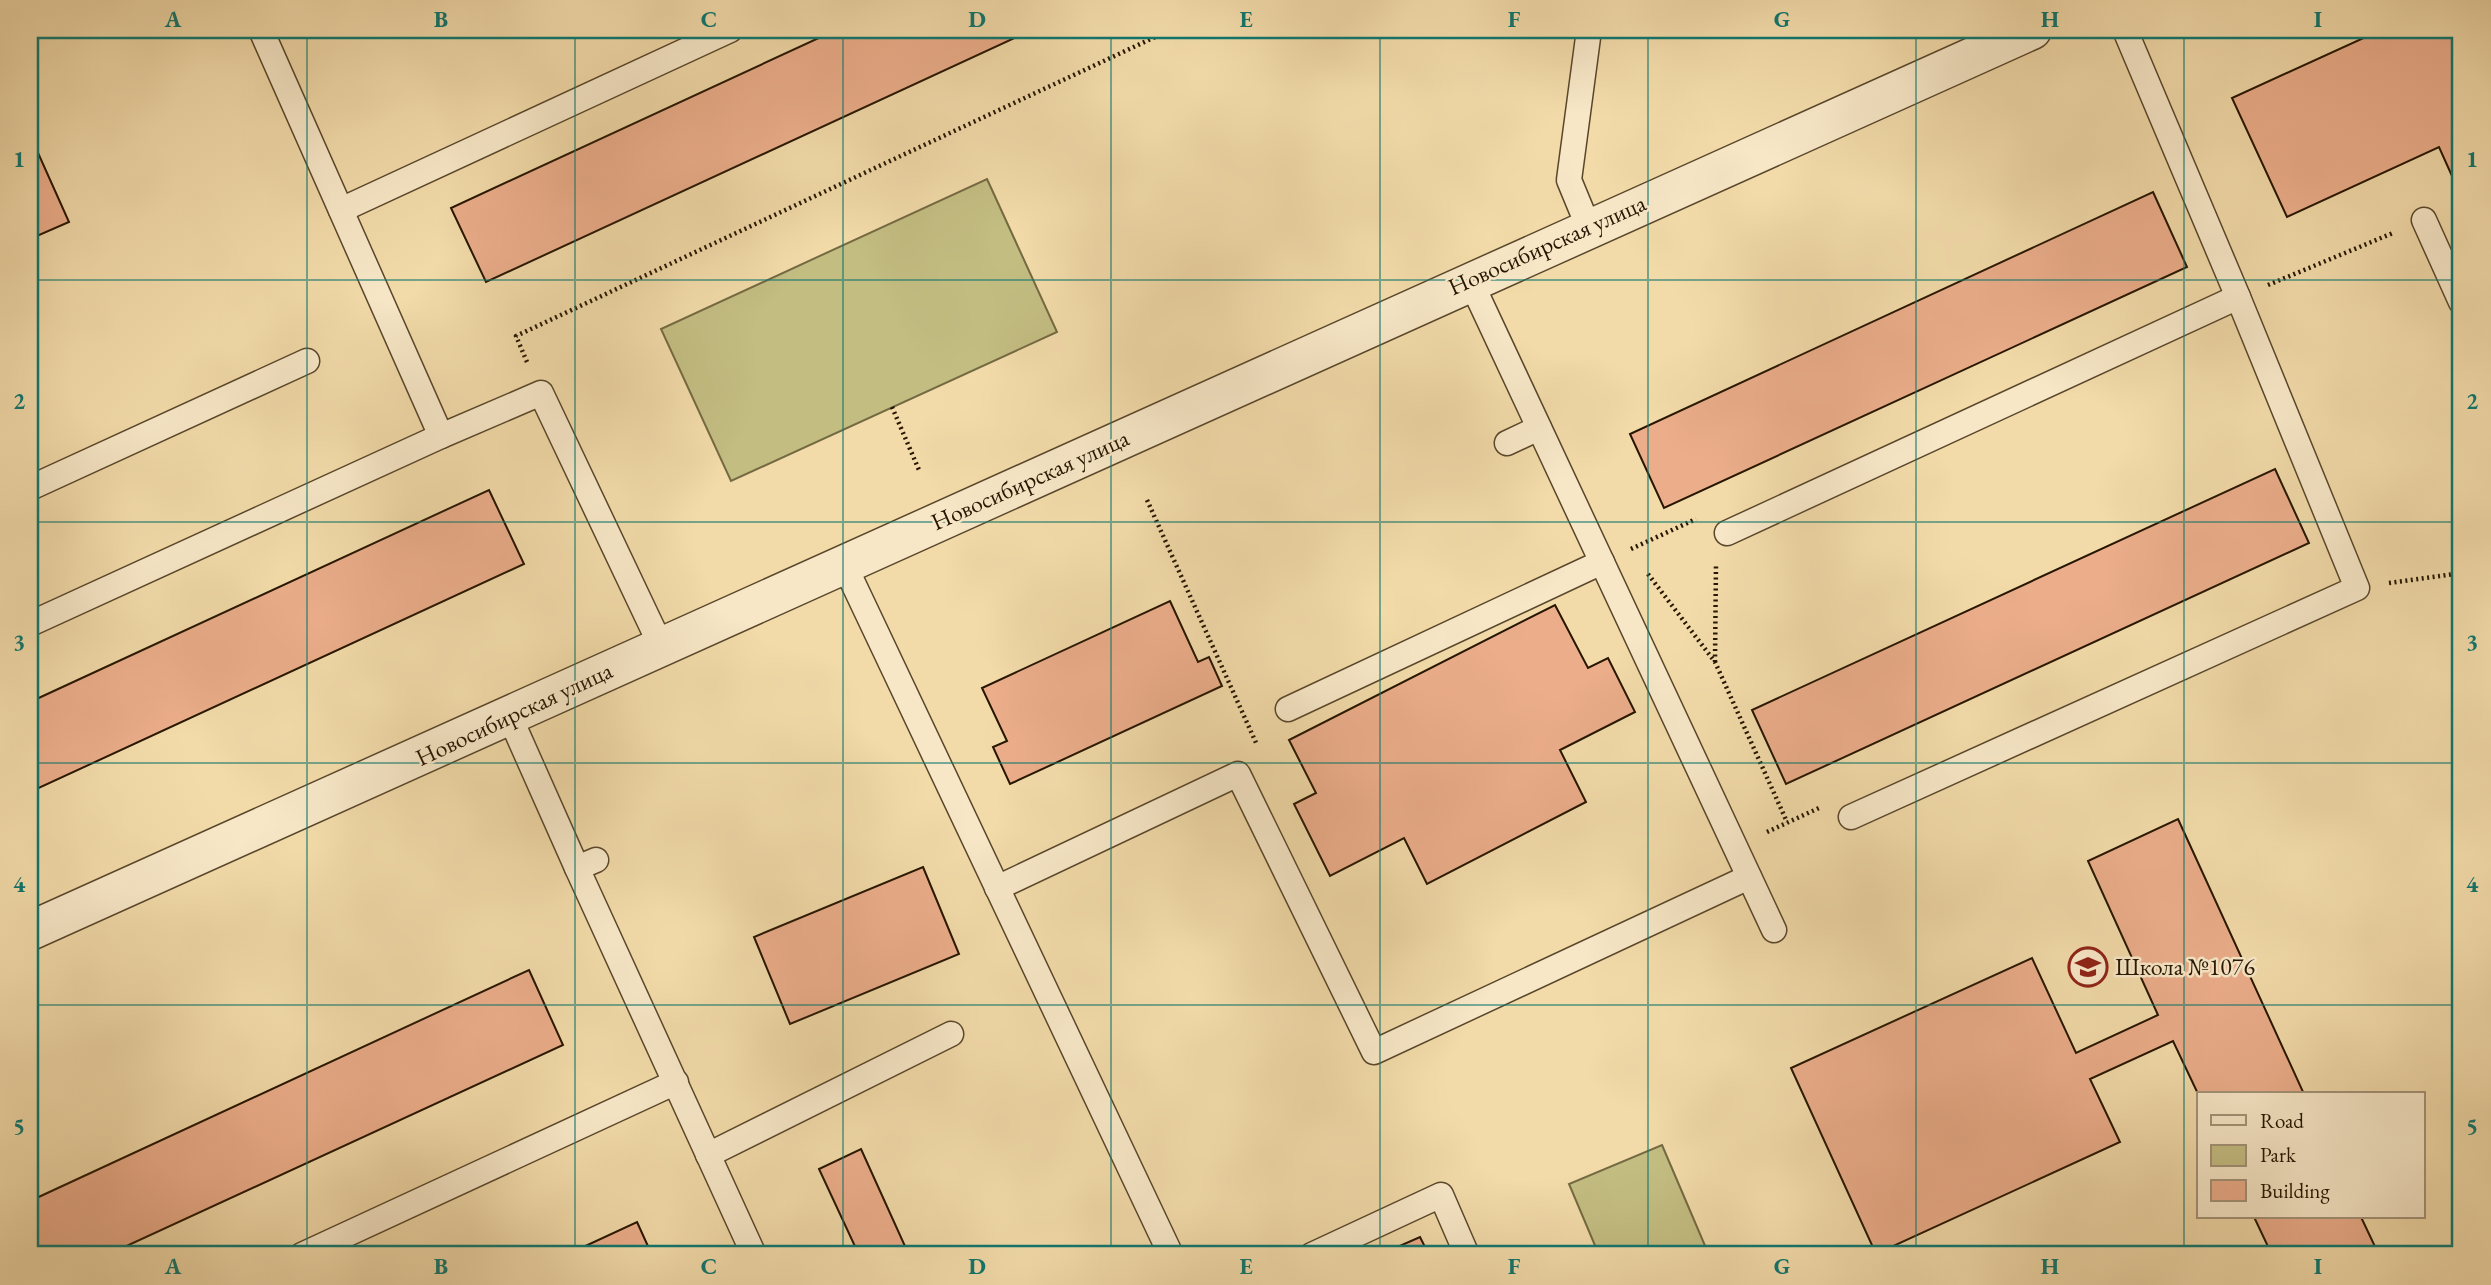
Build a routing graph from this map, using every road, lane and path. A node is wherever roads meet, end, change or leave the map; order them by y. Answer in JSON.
{"nodes":[{"id":1,"x":261,"y":30,"type":"edge"},
{"id":2,"x":730,"y":30,"type":"edge"},
{"id":3,"x":1171,"y":30,"type":"edge"},
{"id":4,"x":1589,"y":30,"type":"edge"},
{"id":5,"x":2032,"y":30,"type":"edge"},
{"id":6,"x":2125,"y":30,"type":"edge"},
{"id":7,"x":341,"y":210,"type":"junction"},
{"id":8,"x":2424,"y":220,"type":"joint"},
{"id":9,"x":1588,"y":226,"type":"junction"},
{"id":10,"x":2300,"y":271,"type":"dead end"},
{"id":11,"x":1471,"y":280,"type":"junction"},
{"id":12,"x":2238,"y":297,"type":"junction"},
{"id":13,"x":2461,"y":302,"type":"edge"},
{"id":14,"x":307,"y":361,"type":"dead end"},
{"id":15,"x":541,"y":393,"type":"junction"},
{"id":16,"x":892,"y":407,"type":"dead end"},
{"id":17,"x":1539,"y":428,"type":"junction"},
{"id":18,"x":442,"y":436,"type":"junction"},
{"id":19,"x":1507,"y":443,"type":"dead end"},
{"id":20,"x":919,"y":470,"type":"dead end"},
{"id":21,"x":30,"y":488,"type":"edge"},
{"id":22,"x":1147,"y":499,"type":"dead end"},
{"id":23,"x":1721,"y":542,"type":"joint"},
{"id":24,"x":1629,"y":550,"type":"dead end"},
{"id":25,"x":1637,"y":560,"type":"dead end"},
{"id":26,"x":1602,"y":562,"type":"junction"},
{"id":27,"x":844,"y":564,"type":"junction"},
{"id":28,"x":1645,"y":570,"type":"dead end"},
{"id":29,"x":2461,"y":573,"type":"edge"},
{"id":30,"x":2357,"y":588,"type":"junction"},
{"id":31,"x":30,"y":624,"type":"edge"},
{"id":32,"x":661,"y":646,"type":"junction"},
{"id":33,"x":1715,"y":662,"type":"junction"},
{"id":34,"x":1288,"y":709,"type":"dead end"},
{"id":35,"x":509,"y":715,"type":"junction"},
{"id":36,"x":1254,"y":737,"type":"junction"},
{"id":37,"x":1241,"y":743,"type":"dead end"},
{"id":38,"x":1259,"y":750,"type":"dead end"},
{"id":39,"x":1820,"y":808,"type":"dead end"},
{"id":40,"x":1851,"y":817,"type":"dead end"},
{"id":41,"x":1787,"y":822,"type":"junction"},
{"id":42,"x":1735,"y":846,"type":"junction"},
{"id":43,"x":1749,"y":877,"type":"junction"},
{"id":44,"x":997,"y":888,"type":"junction"},
{"id":45,"x":1774,"y":930,"type":"dead end"},
{"id":46,"x":30,"y":931,"type":"edge"},
{"id":47,"x":951,"y":1034,"type":"dead end"},
{"id":48,"x":676,"y":1082,"type":"junction"},
{"id":49,"x":708,"y":1155,"type":"junction"},
{"id":50,"x":302,"y":1255,"type":"edge"},
{"id":51,"x":754,"y":1255,"type":"edge"},
{"id":52,"x":1021,"y":1255,"type":"edge"},
{"id":53,"x":1035,"y":1255,"type":"edge"},
{"id":54,"x":1171,"y":1255,"type":"edge"},
{"id":55,"x":1312,"y":1255,"type":"edge"},
{"id":56,"x":1467,"y":1255,"type":"edge"}],
"edges":[{"from":1,"to":7,"type":"lane"},
{"from":2,"to":7,"type":"lane"},
{"from":3,"to":15,"type":"path"},
{"from":4,"to":9,"type":"lane"},
{"from":5,"to":9,"type":"street","name":"Новосибирская улица"},
{"from":6,"to":12,"type":"lane"},
{"from":7,"to":18,"type":"lane"},
{"from":8,"to":10,"type":"path"},
{"from":8,"to":13,"type":"lane"},
{"from":9,"to":11,"type":"street","name":"Новосибирская улица"},
{"from":11,"to":17,"type":"lane"},
{"from":11,"to":27,"type":"street","name":"Новосибирская улица"},
{"from":12,"to":23,"type":"lane"},
{"from":12,"to":30,"type":"lane"},
{"from":14,"to":21,"type":"lane"},
{"from":15,"to":18,"type":"lane"},
{"from":15,"to":32,"type":"lane"},
{"from":16,"to":20,"type":"path"},
{"from":17,"to":19,"type":"lane"},
{"from":17,"to":26,"type":"lane"},
{"from":18,"to":31,"type":"lane"},
{"from":22,"to":36,"type":"path"},
{"from":23,"to":33,"type":"path"},
{"from":24,"to":25,"type":"path"},
{"from":26,"to":34,"type":"lane"},
{"from":26,"to":42,"type":"lane"},
{"from":27,"to":32,"type":"street","name":"Новосибирская улица"},
{"from":27,"to":44,"type":"lane"},
{"from":28,"to":33,"type":"path"},
{"from":29,"to":30,"type":"path"},
{"from":30,"to":40,"type":"lane"},
{"from":32,"to":35,"type":"street","name":"Новосибирская улица"},
{"from":33,"to":41,"type":"path"},
{"from":35,"to":46,"type":"street","name":"Новосибирская улица"},
{"from":35,"to":48,"type":"lane"},
{"from":36,"to":37,"type":"path"},
{"from":36,"to":38,"type":"path"},
{"from":39,"to":41,"type":"path"},
{"from":41,"to":42,"type":"path"},
{"from":42,"to":43,"type":"lane"},
{"from":43,"to":44,"type":"lane"},
{"from":43,"to":45,"type":"lane"},
{"from":44,"to":54,"type":"lane"},
{"from":47,"to":49,"type":"lane"},
{"from":48,"to":49,"type":"lane"},
{"from":48,"to":50,"type":"lane"},
{"from":49,"to":51,"type":"lane"},
{"from":52,"to":53,"type":"path"},
{"from":55,"to":56,"type":"lane"}]}
